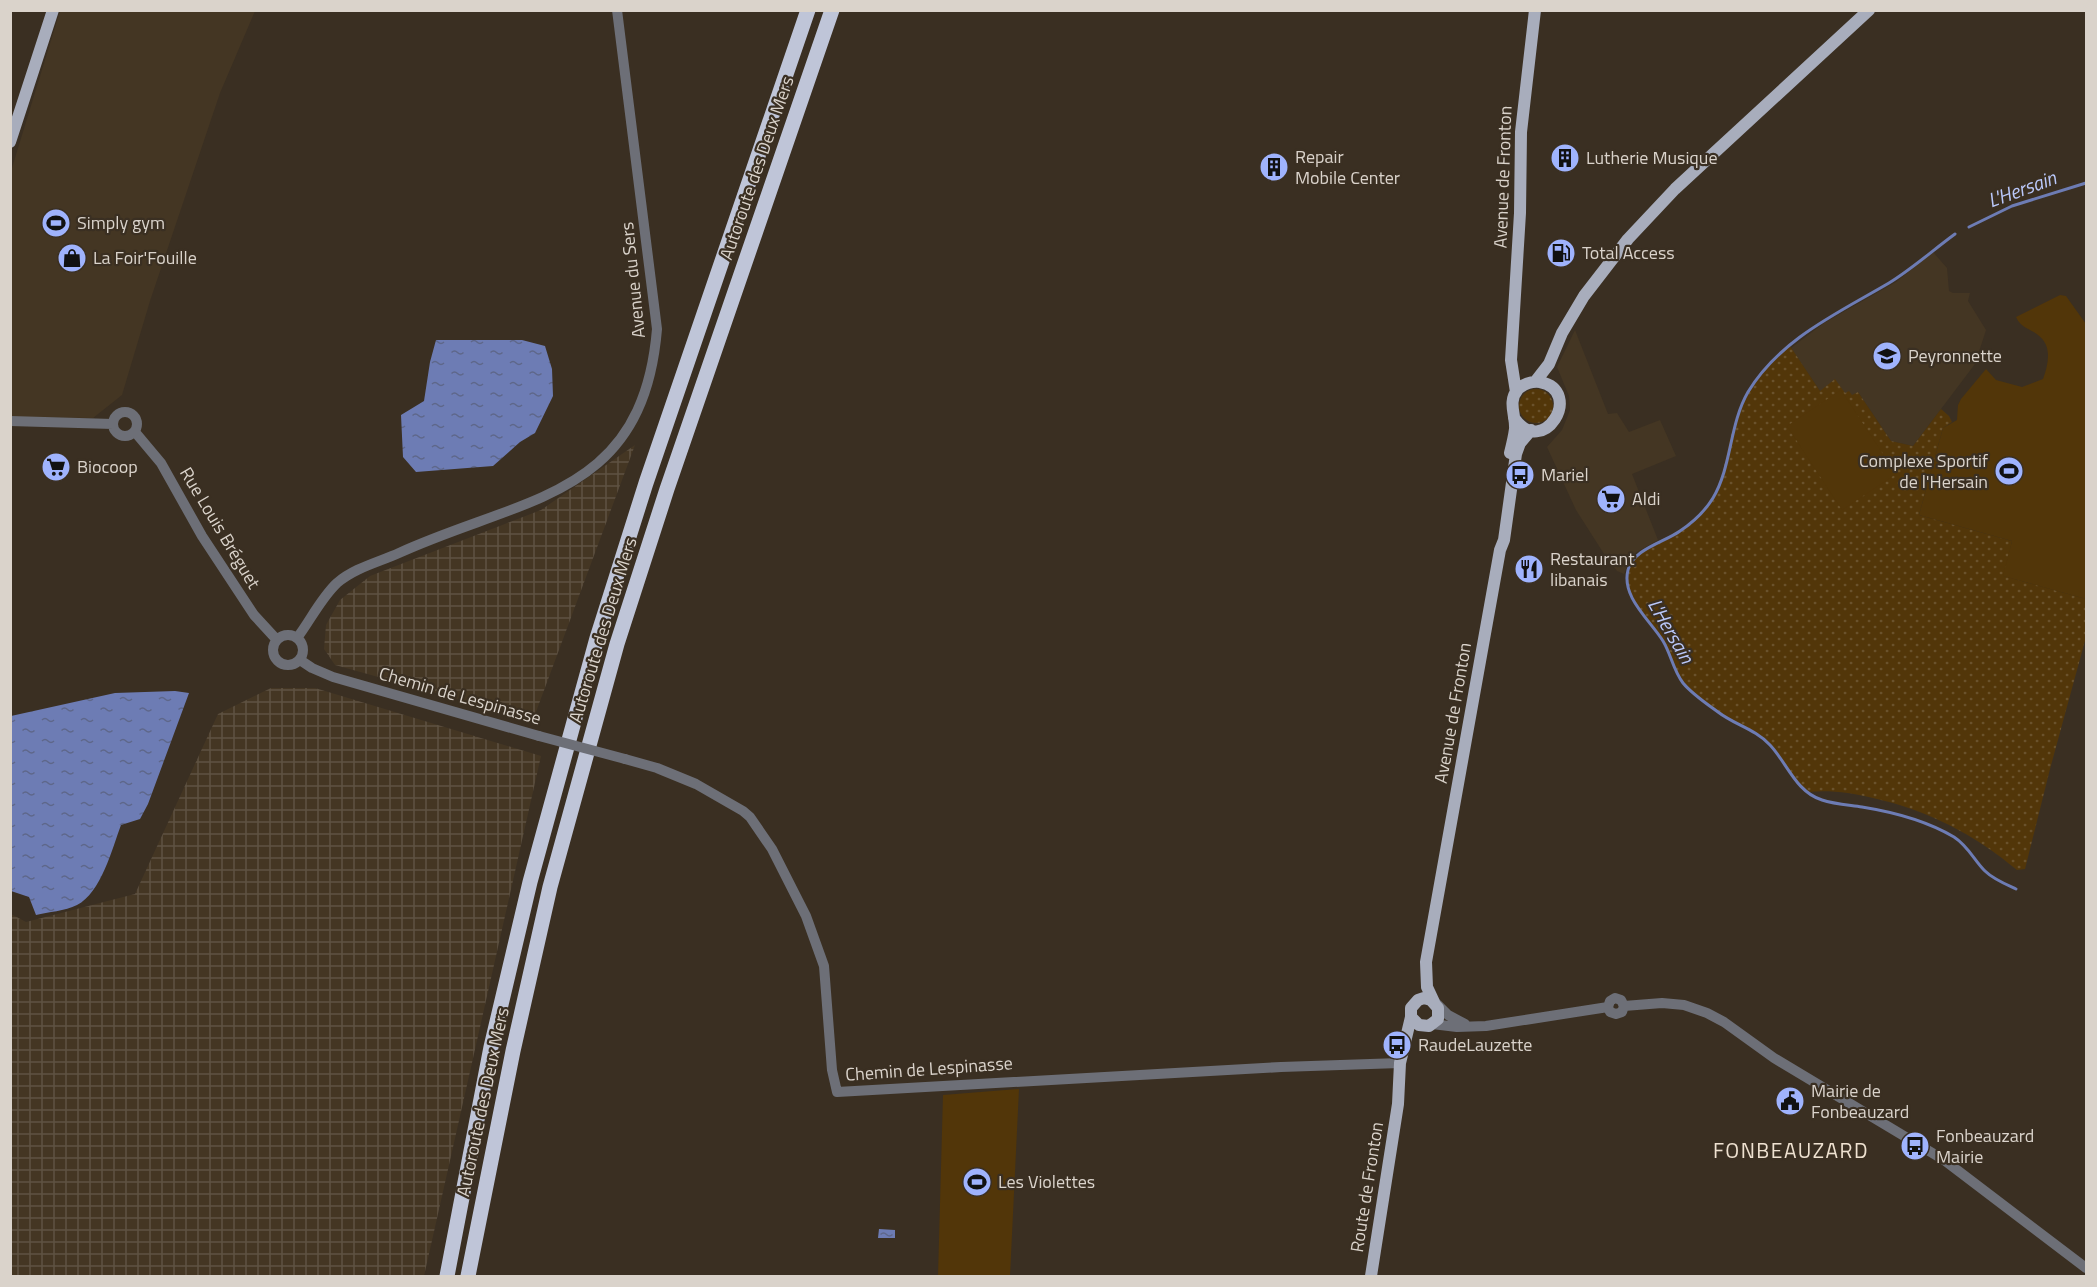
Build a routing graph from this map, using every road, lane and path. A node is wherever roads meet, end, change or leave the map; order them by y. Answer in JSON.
{"nodes":[{"id":1,"x":53,"y":10,"type":"edge"},
{"id":2,"x":617,"y":10,"type":"edge"},
{"id":3,"x":808,"y":10,"type":"edge"},
{"id":4,"x":832,"y":10,"type":"edge"},
{"id":5,"x":1535,"y":10,"type":"edge"},
{"id":6,"x":1869,"y":10,"type":"edge"},
{"id":7,"x":10,"y":142,"type":"edge"},
{"id":8,"x":1512,"y":345,"type":"junction"},
{"id":9,"x":1549,"y":363,"type":"junction"},
{"id":10,"x":1532,"y":382,"type":"junction"},
{"id":11,"x":1553,"y":389,"type":"junction"},
{"id":12,"x":1516,"y":392,"type":"junction"},
{"id":13,"x":1514,"y":418,"type":"junction"},
{"id":14,"x":10,"y":421,"type":"edge"},
{"id":15,"x":113,"y":424,"type":"junction"},
{"id":16,"x":1530,"y":430,"type":"junction"},
{"id":17,"x":135,"y":432,"type":"junction"},
{"id":18,"x":1500,"y":552,"type":"junction"},
{"id":19,"x":297,"y":638,"type":"junction"},
{"id":20,"x":278,"y":640,"type":"junction"},
{"id":21,"x":300,"y":660,"type":"junction"},
{"id":22,"x":1440,"y":882,"type":"junction"},
{"id":23,"x":1418,"y":1000,"type":"junction"},
{"id":24,"x":1435,"y":1003,"type":"junction"},
{"id":25,"x":1411,"y":1017,"type":"junction"},
{"id":26,"x":1427,"y":1025,"type":"junction"},
{"id":27,"x":1486,"y":1026,"type":"junction"},
{"id":28,"x":1400,"y":1063,"type":"junction"},
{"id":29,"x":1398,"y":1104,"type":"junction"},
{"id":30,"x":2086,"y":1268,"type":"edge"},
{"id":31,"x":447,"y":1276,"type":"edge"},
{"id":32,"x":468,"y":1276,"type":"edge"},
{"id":33,"x":1371,"y":1276,"type":"edge"}],
"edges":[{"from":1,"to":7,"type":"main road"},
{"from":2,"to":19,"type":"street","name":"Avenue du Sers"},
{"from":3,"to":31,"type":"highway","name":"Autoroute des Deux Mers"},
{"from":4,"to":32,"type":"highway","name":"Autoroute des Deux Mers"},
{"from":5,"to":8,"type":"main road","name":"Avenue de Fronton"},
{"from":6,"to":9,"type":"main road"},
{"from":8,"to":10,"type":"main road","name":"Avenue de Fronton"},
{"from":8,"to":12,"type":"main road","name":"Avenue de Fronton"},
{"from":9,"to":10,"type":"main road"},
{"from":9,"to":11,"type":"main road"},
{"from":10,"to":11,"type":"main road"},
{"from":10,"to":12,"type":"main road"},
{"from":11,"to":16,"type":"main road"},
{"from":12,"to":13,"type":"main road","name":"Avenue de Fronton"},
{"from":13,"to":16,"type":"main road"},
{"from":13,"to":18,"type":"main road","name":"Avenue de Fronton"},
{"from":14,"to":15,"type":"street","name":"Rue Louis Bréguet"},
{"from":15,"to":17,"type":"street","name":"Rue Louis Bréguet"},
{"from":15,"to":17,"type":"street","name":"Rue Louis Bréguet"},
{"from":16,"to":18,"type":"main road","name":"Avenue de Fronton"},
{"from":17,"to":20,"type":"street","name":"Rue Louis Bréguet"},
{"from":18,"to":22,"type":"main road","name":"Avenue de Fronton"},
{"from":19,"to":20,"type":"street"},
{"from":19,"to":21,"type":"street"},
{"from":20,"to":21,"type":"street"},
{"from":21,"to":28,"type":"street","name":"Chemin de Lespinasse","bridge":true},
{"from":22,"to":23,"type":"main road","name":"Avenue de Fronton"},
{"from":22,"to":24,"type":"main road","name":"Avenue de Fronton"},
{"from":23,"to":24,"type":"main road"},
{"from":23,"to":25,"type":"main road"},
{"from":24,"to":26,"type":"main road"},
{"from":24,"to":27,"type":"street"},
{"from":25,"to":26,"type":"main road"},
{"from":25,"to":28,"type":"main road"},
{"from":26,"to":27,"type":"street"},
{"from":26,"to":29,"type":"main road"},
{"from":27,"to":30,"type":"street"},
{"from":28,"to":29,"type":"main road"},
{"from":29,"to":33,"type":"main road","name":"Route de Fronton"}]}
